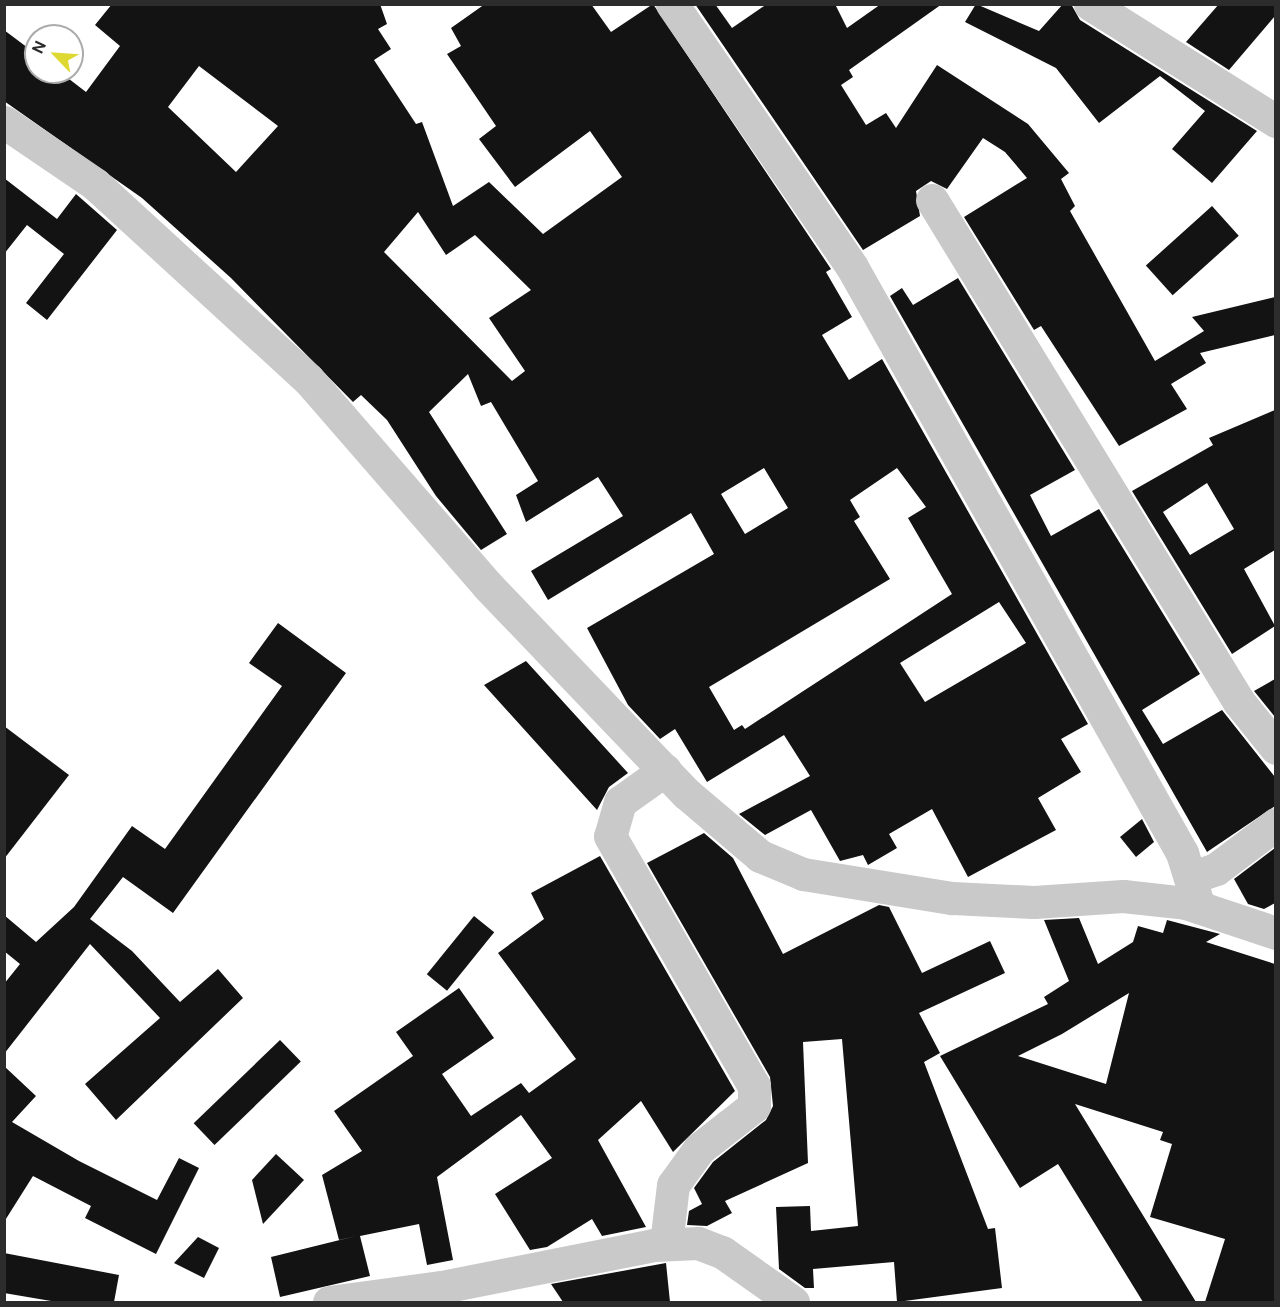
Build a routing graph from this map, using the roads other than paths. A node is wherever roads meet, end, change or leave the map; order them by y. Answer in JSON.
{"nodes":[{"id":1,"x":672,"y":4,"type":"edge"},
{"id":2,"x":1090,"y":4,"type":"edge"},
{"id":3,"x":1275,"y":121,"type":"edge"},
{"id":4,"x":4,"y":122,"type":"edge"},
{"id":5,"x":932,"y":200,"type":"dead end"},
{"id":6,"x":1275,"y":748,"type":"edge"},
{"id":7,"x":665,"y":770,"type":"junction"},
{"id":8,"x":1275,"y":824,"type":"edge"},
{"id":9,"x":1194,"y":892,"type":"junction"},
{"id":10,"x":1275,"y":933,"type":"edge"},
{"id":11,"x":666,"y":1244,"type":"junction"},
{"id":12,"x":329,"y":1302,"type":"edge"},
{"id":13,"x":793,"y":1302,"type":"edge"}],
"edges":[{"from":1,"to":9,"type":"street"},
{"from":2,"to":3,"type":"street"},
{"from":4,"to":7,"type":"street"},
{"from":5,"to":6,"type":"street"},
{"from":7,"to":9,"type":"street"},
{"from":7,"to":11,"type":"street"},
{"from":8,"to":9,"type":"street"},
{"from":9,"to":10,"type":"street"},
{"from":11,"to":12,"type":"street"},
{"from":11,"to":13,"type":"street"}]}
